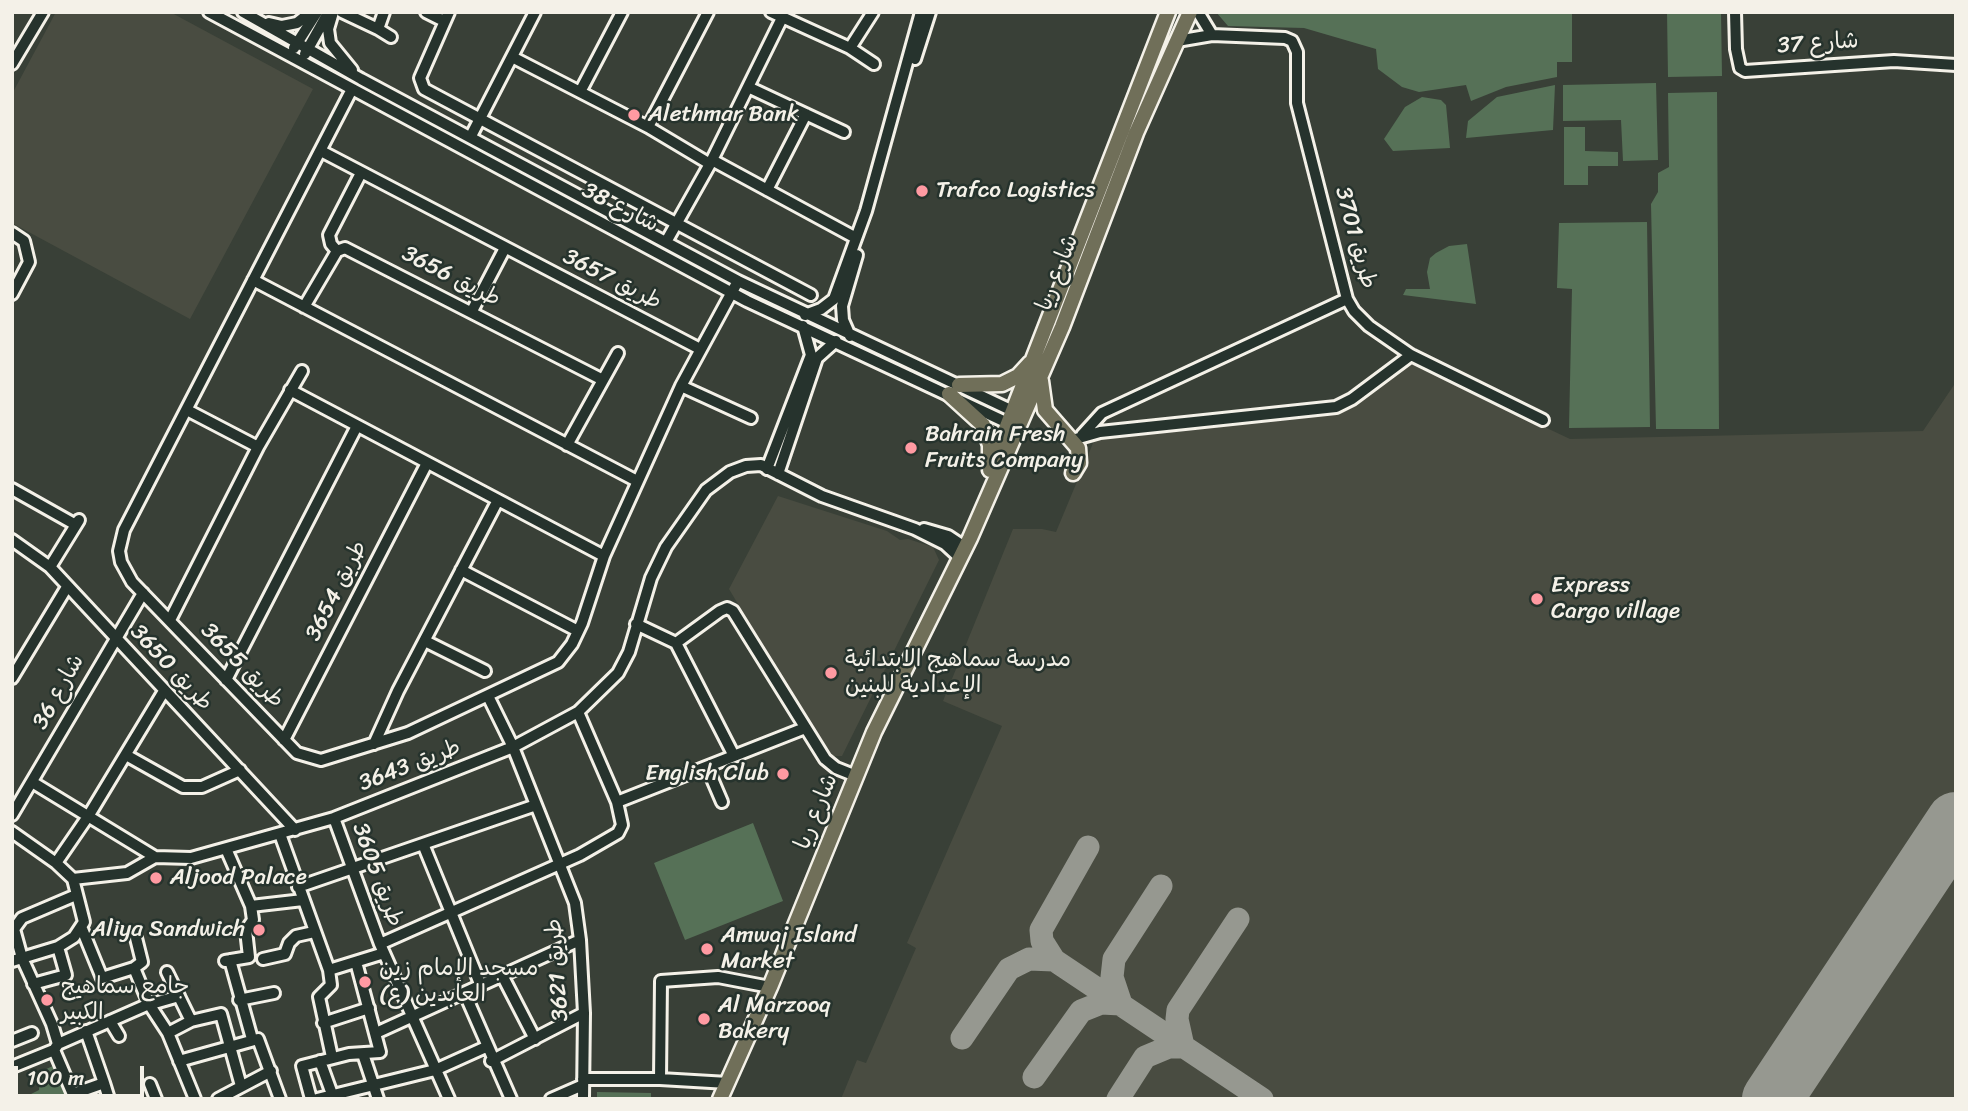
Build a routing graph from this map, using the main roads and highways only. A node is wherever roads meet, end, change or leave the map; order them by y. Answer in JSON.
{"nodes":[{"id":1,"x":1168,"y":12,"type":"edge"},
{"id":2,"x":1190,"y":12,"type":"edge"},
{"id":3,"x":1034,"y":360,"type":"junction"},
{"id":4,"x":1042,"y":373,"type":"junction"},
{"id":5,"x":1016,"y":420,"type":"junction"},
{"id":6,"x":989,"y":473,"type":"junction"},
{"id":7,"x":1073,"y":473,"type":"dead end"},
{"id":8,"x":961,"y":551,"type":"junction"},
{"id":9,"x":720,"y":1099,"type":"edge"}],
"edges":[{"from":1,"to":3,"type":"main road","name":"شارع ريا"},
{"from":2,"to":4,"type":"main road","name":"شارع ريا"},
{"from":3,"to":5,"type":"main road","name":"شارع ريا"},
{"from":3,"to":6,"type":"main road"},
{"from":4,"to":5,"type":"main road","name":"شارع ريا"},
{"from":4,"to":7,"type":"main road"},
{"from":5,"to":6,"type":"main road","name":"شارع ريا"},
{"from":5,"to":8,"type":"main road","name":"شارع ريا"},
{"from":6,"to":8,"type":"main road","name":"شارع ريا"},
{"from":8,"to":9,"type":"main road","name":"شارع ريا"}]}
